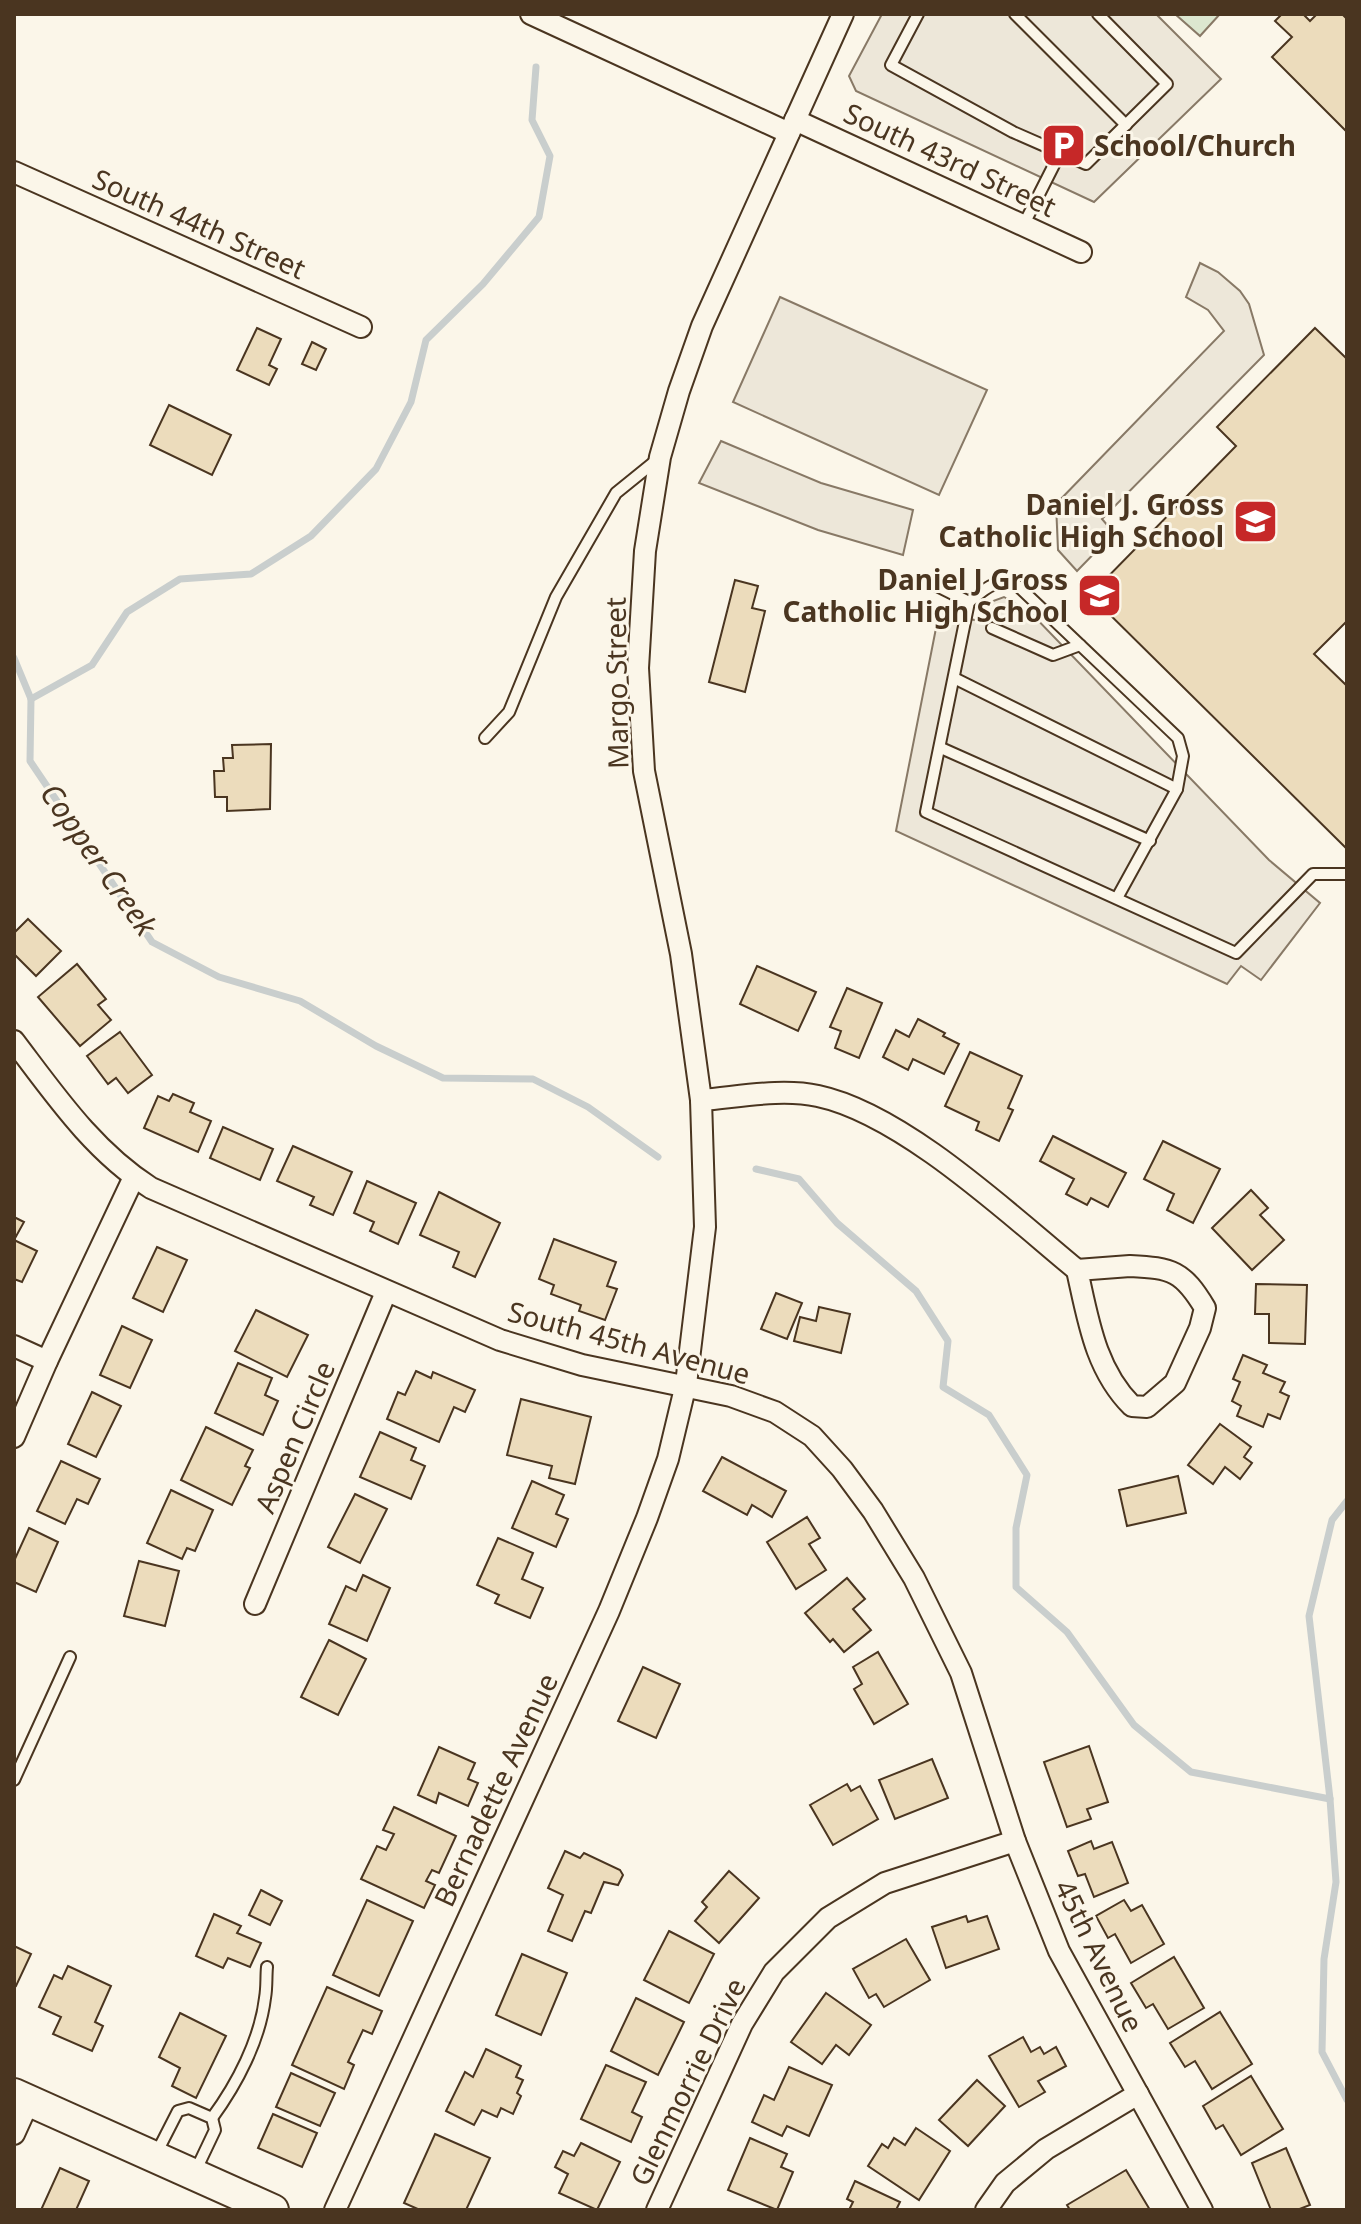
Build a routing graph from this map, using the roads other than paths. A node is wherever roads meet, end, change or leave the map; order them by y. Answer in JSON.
{"nodes":[{"id":1,"x":531,"y":14,"type":"edge"},
{"id":2,"x":843,"y":14,"type":"edge"},
{"id":3,"x":918,"y":14,"type":"edge"},
{"id":4,"x":1015,"y":14,"type":"edge"},
{"id":5,"x":1098,"y":14,"type":"edge"},
{"id":6,"x":1126,"y":125,"type":"junction"},
{"id":7,"x":792,"y":126,"type":"junction"},
{"id":8,"x":1060,"y":153,"type":"junction"},
{"id":9,"x":14,"y":172,"type":"edge"},
{"id":10,"x":1024,"y":224,"type":"junction"},
{"id":11,"x":1081,"y":252,"type":"dead end"},
{"id":12,"x":361,"y":327,"type":"dead end"},
{"id":13,"x":660,"y":457,"type":"junction"},
{"id":14,"x":929,"y":582,"type":"dead end"},
{"id":15,"x":969,"y":602,"type":"junction"},
{"id":16,"x":992,"y":628,"type":"dead end"},
{"id":17,"x":1080,"y":645,"type":"junction"},
{"id":18,"x":954,"y":678,"type":"junction"},
{"id":19,"x":485,"y":738,"type":"dead end"},
{"id":20,"x":941,"y":748,"type":"junction"},
{"id":21,"x":1177,"y":789,"type":"junction"},
{"id":22,"x":1150,"y":841,"type":"junction"},
{"id":23,"x":1347,"y":874,"type":"edge"},
{"id":24,"x":1117,"y":898,"type":"junction"},
{"id":25,"x":14,"y":1041,"type":"edge"},
{"id":26,"x":701,"y":1100,"type":"junction"},
{"id":27,"x":134,"y":1177,"type":"junction"},
{"id":28,"x":1077,"y":1270,"type":"junction"},
{"id":29,"x":386,"y":1292,"type":"junction"},
{"id":30,"x":14,"y":1346,"type":"edge"},
{"id":31,"x":47,"y":1361,"type":"junction"},
{"id":32,"x":686,"y":1384,"type":"junction"},
{"id":33,"x":14,"y":1437,"type":"edge"},
{"id":34,"x":255,"y":1604,"type":"dead end"},
{"id":35,"x":70,"y":1657,"type":"dead end"},
{"id":36,"x":14,"y":1780,"type":"edge"},
{"id":37,"x":1015,"y":1841,"type":"junction"},
{"id":38,"x":267,"y":1967,"type":"dead end"},
{"id":39,"x":1138,"y":2094,"type":"junction"},
{"id":40,"x":22,"y":2097,"type":"edge"},
{"id":41,"x":212,"y":2118,"type":"junction"},
{"id":42,"x":14,"y":2134,"type":"edge"},
{"id":43,"x":155,"y":2157,"type":"junction"},
{"id":44,"x":194,"y":2175,"type":"junction"},
{"id":45,"x":273,"y":2210,"type":"edge"},
{"id":46,"x":335,"y":2210,"type":"edge"},
{"id":47,"x":657,"y":2210,"type":"edge"},
{"id":48,"x":986,"y":2210,"type":"edge"},
{"id":49,"x":1202,"y":2210,"type":"edge"}],
"edges":[{"from":1,"to":7,"type":"street","name":"South 43rd Street"},
{"from":2,"to":7,"type":"street","name":"Margo Street"},
{"from":3,"to":8,"type":"lane"},
{"from":4,"to":6,"type":"lane"},
{"from":5,"to":6,"type":"lane"},
{"from":6,"to":8,"type":"lane"},
{"from":7,"to":10,"type":"street","name":"South 43rd Street"},
{"from":7,"to":13,"type":"street","name":"Margo Street"},
{"from":8,"to":10,"type":"lane"},
{"from":9,"to":12,"type":"street","name":"South 44th Street"},
{"from":10,"to":11,"type":"street","name":"South 43rd Street"},
{"from":13,"to":19,"type":"lane"},
{"from":13,"to":26,"type":"street","name":"Margo Street"},
{"from":14,"to":15,"type":"lane"},
{"from":15,"to":17,"type":"lane"},
{"from":15,"to":18,"type":"lane"},
{"from":16,"to":17,"type":"lane"},
{"from":17,"to":21,"type":"lane"},
{"from":18,"to":20,"type":"lane"},
{"from":18,"to":21,"type":"lane"},
{"from":20,"to":22,"type":"lane"},
{"from":20,"to":24,"type":"lane"},
{"from":21,"to":22,"type":"lane"},
{"from":22,"to":24,"type":"lane"},
{"from":23,"to":24,"type":"lane"},
{"from":25,"to":27,"type":"street","name":"South 45th Avenue"},
{"from":26,"to":28,"type":"street"},
{"from":26,"to":32,"type":"street","name":"Margo Street"},
{"from":27,"to":29,"type":"street","name":"South 45th Avenue"},
{"from":27,"to":31,"type":"street"},
{"from":28,"to":28,"type":"street"},
{"from":29,"to":32,"type":"street","name":"South 45th Avenue"},
{"from":29,"to":34,"type":"street","name":"Aspen Circle"},
{"from":30,"to":31,"type":"street"},
{"from":31,"to":33,"type":"street"},
{"from":32,"to":37,"type":"street","name":"South 45th Avenue"},
{"from":32,"to":46,"type":"street","name":"Bernadette Avenue"},
{"from":35,"to":36,"type":"lane"},
{"from":37,"to":39,"type":"street","name":"45th Avenue"},
{"from":37,"to":47,"type":"street","name":"Glenmorrie Drive"},
{"from":38,"to":41,"type":"lane"},
{"from":39,"to":48,"type":"street"},
{"from":39,"to":49,"type":"street","name":"45th Avenue"},
{"from":40,"to":42,"type":"street"},
{"from":40,"to":43,"type":"street"},
{"from":41,"to":43,"type":"lane"},
{"from":41,"to":44,"type":"lane"},
{"from":43,"to":44,"type":"street"},
{"from":44,"to":45,"type":"street"}]}
